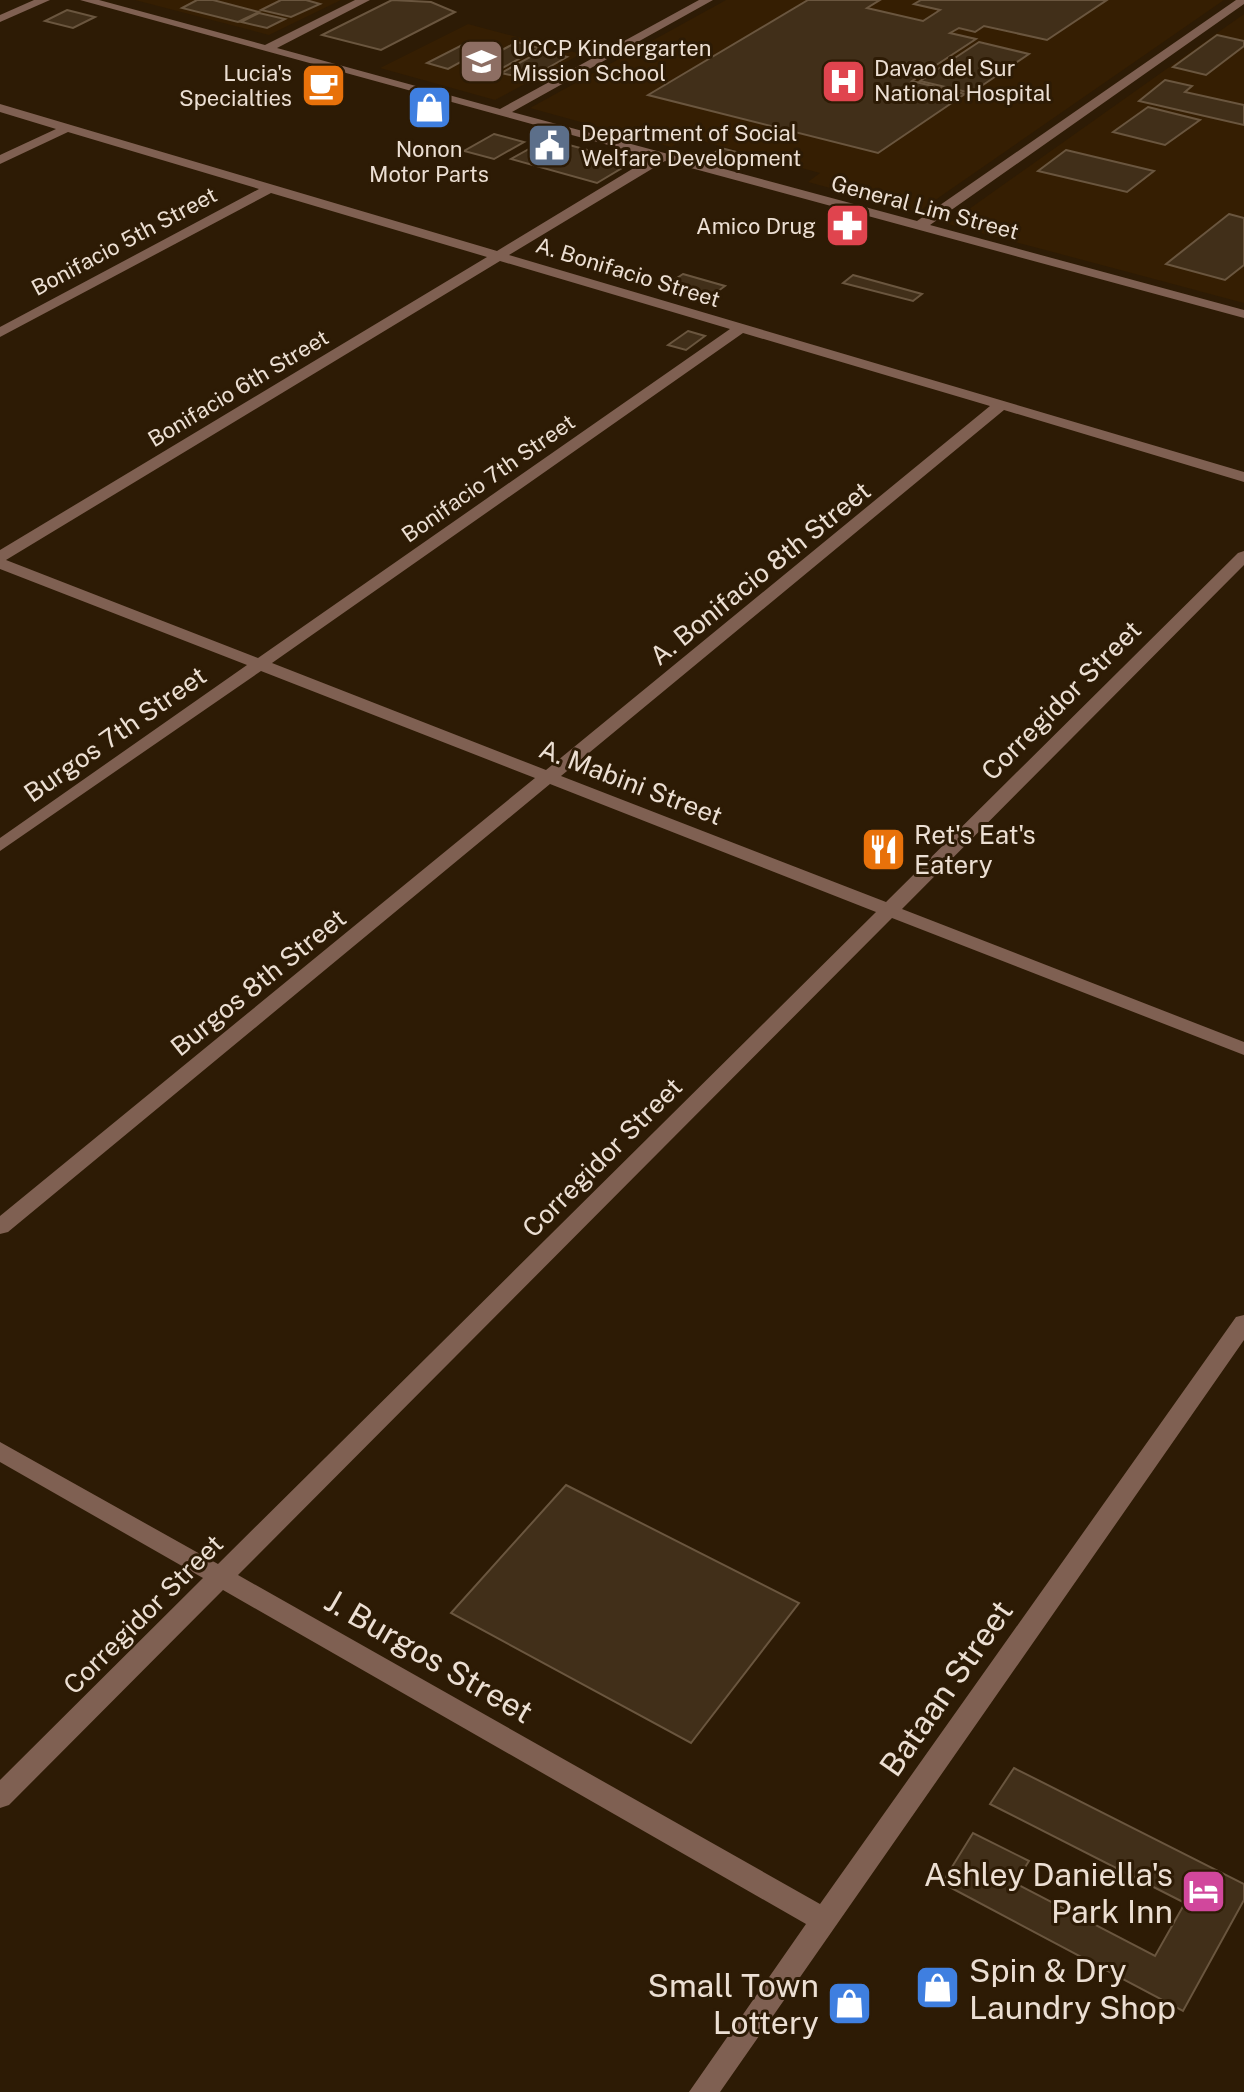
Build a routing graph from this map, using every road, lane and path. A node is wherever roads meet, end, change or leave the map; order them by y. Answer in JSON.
{"nodes":[{"id":1,"x":44,"y":0,"type":"edge"},
{"id":2,"x":86,"y":0,"type":"edge"},
{"id":3,"x":364,"y":0,"type":"edge"},
{"id":4,"x":707,"y":0,"type":"edge"},
{"id":5,"x":1243,"y":0,"type":"edge"},
{"id":6,"x":0,"y":19,"type":"edge"},
{"id":7,"x":266,"y":49,"type":"junction"},
{"id":8,"x":0,"y":108,"type":"edge"},
{"id":9,"x":501,"y":113,"type":"junction"},
{"id":10,"x":67,"y":128,"type":"junction"},
{"id":11,"x":662,"y":157,"type":"junction"},
{"id":12,"x":0,"y":160,"type":"edge"},
{"id":13,"x":270,"y":188,"type":"junction"},
{"id":14,"x":919,"y":226,"type":"junction"},
{"id":15,"x":498,"y":256,"type":"junction"},
{"id":16,"x":1244,"y":314,"type":"edge"},
{"id":17,"x":741,"y":328,"type":"junction"},
{"id":18,"x":0,"y":333,"type":"edge"},
{"id":19,"x":1001,"y":405,"type":"junction"},
{"id":20,"x":1244,"y":477,"type":"edge"},
{"id":21,"x":1244,"y":556,"type":"edge"},
{"id":22,"x":0,"y":560,"type":"edge"},
{"id":23,"x":260,"y":664,"type":"junction"},
{"id":24,"x":548,"y":777,"type":"junction"},
{"id":25,"x":0,"y":846,"type":"edge"},
{"id":26,"x":890,"y":911,"type":"junction"},
{"id":27,"x":1244,"y":1049,"type":"edge"},
{"id":28,"x":0,"y":1227,"type":"edge"},
{"id":29,"x":1244,"y":1323,"type":"edge"},
{"id":30,"x":0,"y":1451,"type":"edge"},
{"id":31,"x":219,"y":1576,"type":"junction"},
{"id":32,"x":0,"y":1797,"type":"edge"},
{"id":33,"x":824,"y":1920,"type":"junction"},
{"id":34,"x":703,"y":2092,"type":"edge"}],
"edges":[{"from":1,"to":6,"type":"street"},
{"from":2,"to":7,"type":"street","name":"General Lim Street"},
{"from":3,"to":7,"type":"street"},
{"from":4,"to":9,"type":"street"},
{"from":5,"to":14,"type":"street"},
{"from":7,"to":9,"type":"street","name":"General Lim Street"},
{"from":8,"to":10,"type":"street","name":"A. Bonifacio Street"},
{"from":9,"to":11,"type":"street","name":"General Lim Street"},
{"from":10,"to":12,"type":"street"},
{"from":10,"to":13,"type":"street","name":"A. Bonifacio Street"},
{"from":11,"to":14,"type":"street","name":"General Lim Street"},
{"from":11,"to":15,"type":"street","name":"Bonifacio 6th Street"},
{"from":13,"to":15,"type":"street","name":"A. Bonifacio Street"},
{"from":13,"to":18,"type":"street","name":"Bonifacio 5th Street"},
{"from":14,"to":16,"type":"street","name":"General Lim Street"},
{"from":15,"to":17,"type":"street","name":"A. Bonifacio Street"},
{"from":15,"to":22,"type":"street","name":"Bonifacio 6th Street"},
{"from":17,"to":19,"type":"street","name":"A. Bonifacio Street"},
{"from":17,"to":23,"type":"street","name":"Bonifacio 7th Street"},
{"from":19,"to":20,"type":"street","name":"A. Bonifacio Street"},
{"from":19,"to":24,"type":"street","name":"A. Bonifacio 8th Street"},
{"from":21,"to":26,"type":"street","name":"Corregidor Street"},
{"from":22,"to":23,"type":"street","name":"A. Mabini Street"},
{"from":23,"to":24,"type":"street","name":"A. Mabini Street"},
{"from":23,"to":25,"type":"street","name":"Burgos 7th Street"},
{"from":24,"to":26,"type":"street","name":"A. Mabini Street"},
{"from":24,"to":28,"type":"street","name":"Burgos 8th Street"},
{"from":26,"to":27,"type":"street","name":"A. Mabini Street"},
{"from":26,"to":31,"type":"street","name":"Corregidor Street"},
{"from":29,"to":33,"type":"street","name":"Bataan Street"},
{"from":30,"to":31,"type":"street","name":"J. Burgos Street"},
{"from":31,"to":32,"type":"street","name":"Corregidor Street"},
{"from":31,"to":33,"type":"street","name":"J. Burgos Street"},
{"from":33,"to":34,"type":"street","name":"Bataan Street"}]}
